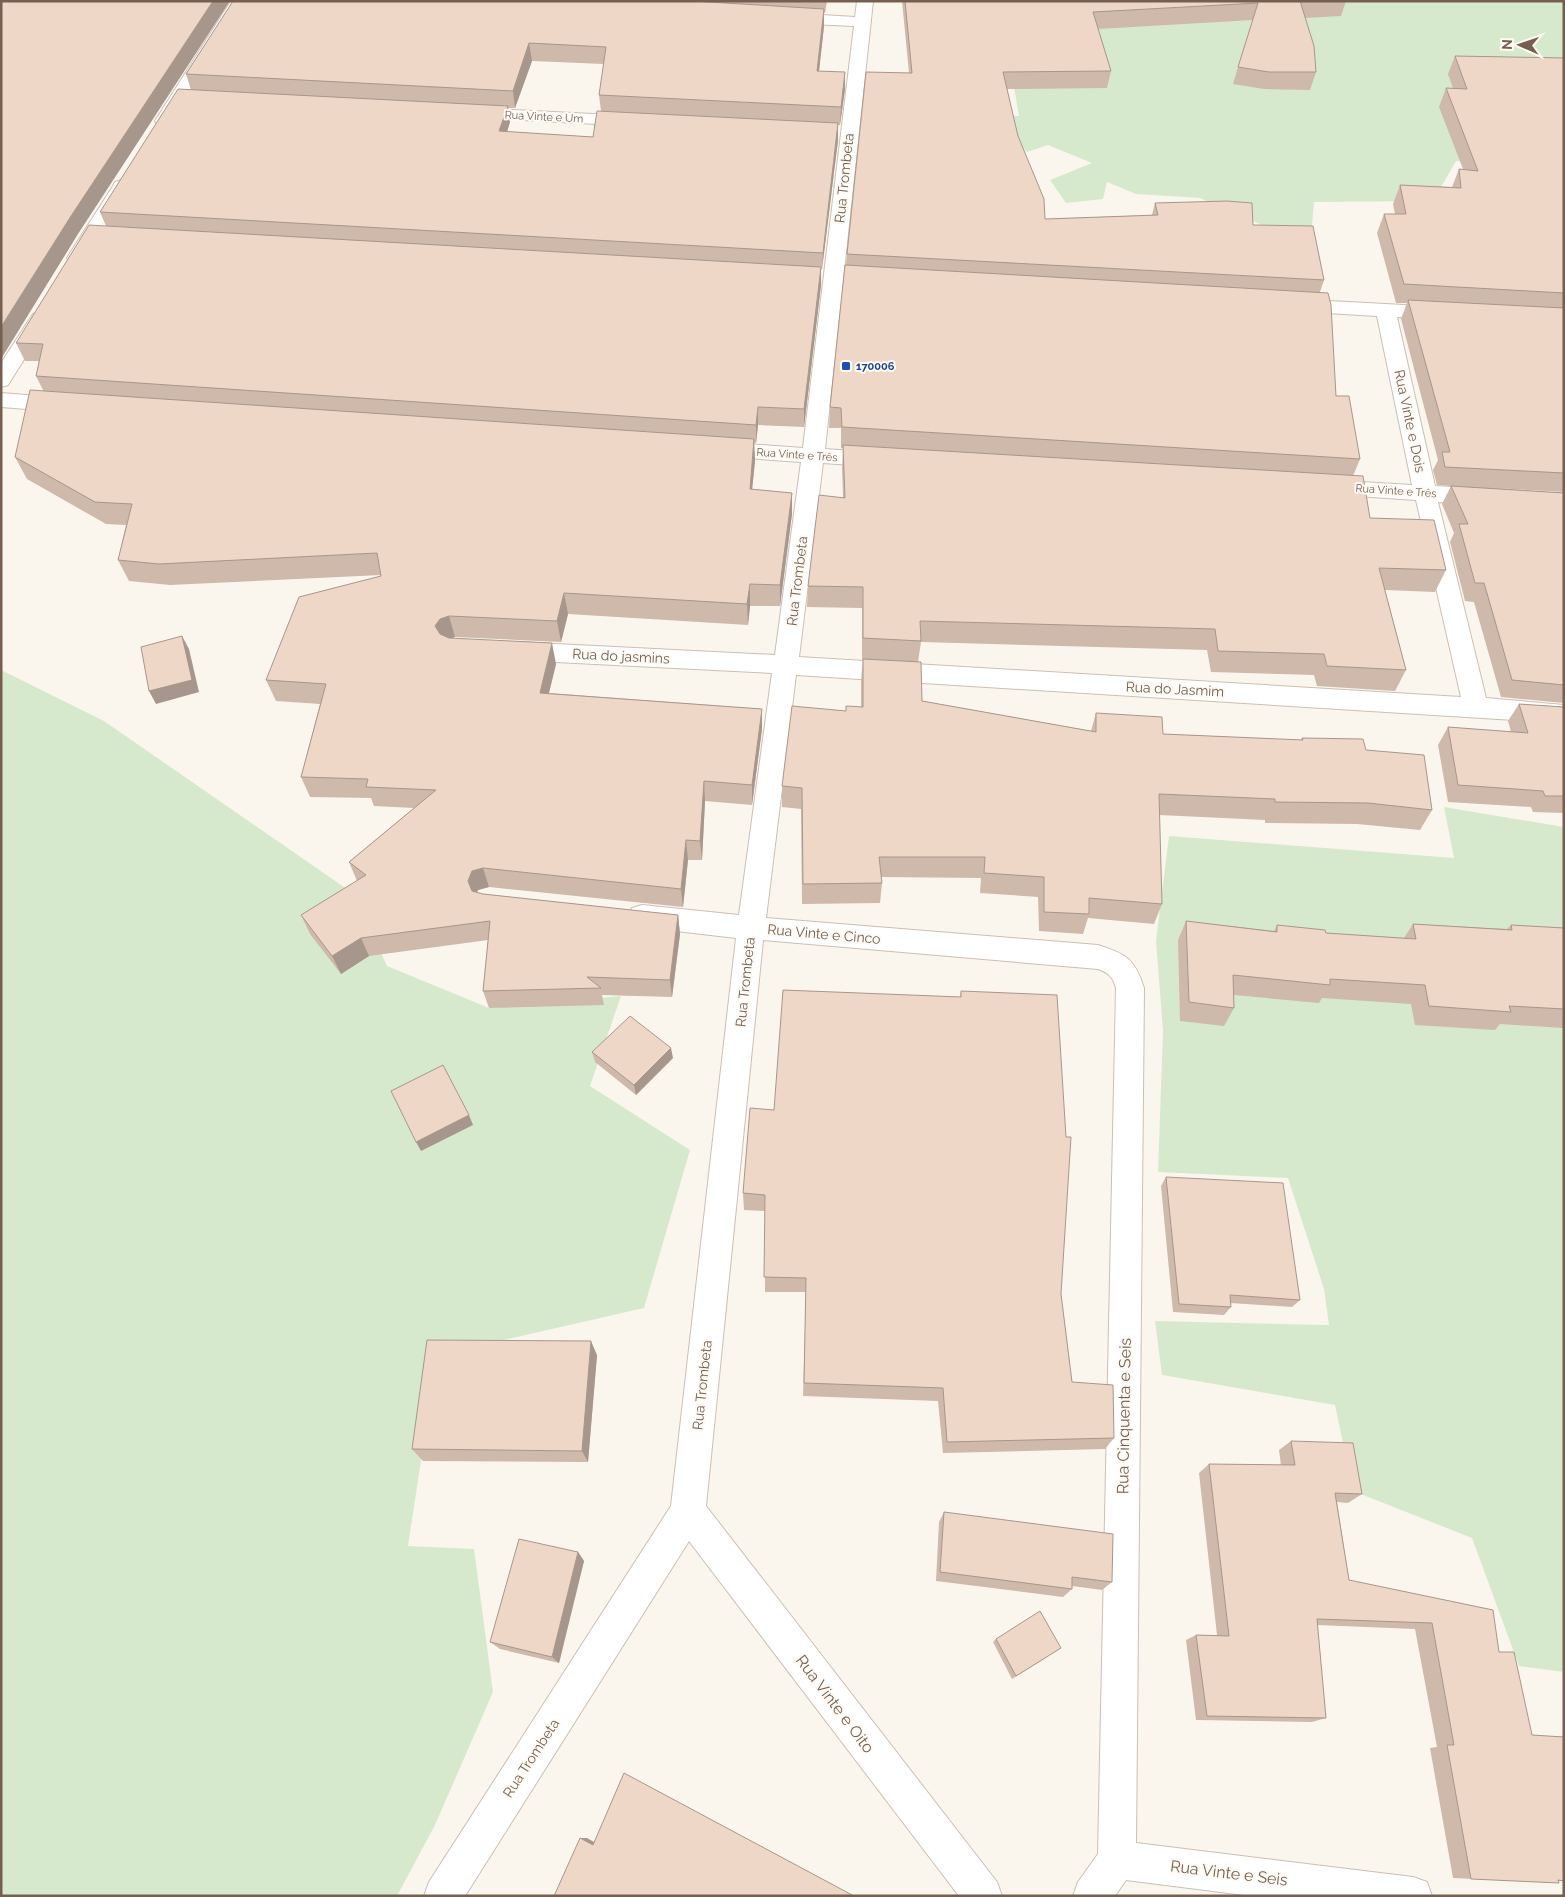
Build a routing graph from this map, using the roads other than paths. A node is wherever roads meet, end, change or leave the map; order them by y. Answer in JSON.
{"nodes":[{"id":1,"x":239,"y":1,"type":"edge"},
{"id":2,"x":864,"y":12,"type":"edge"},
{"id":3,"x":773,"y":17,"type":"edge"},
{"id":4,"x":178,"y":98,"type":"junction"},
{"id":5,"x":198,"y":99,"type":"edge"},
{"id":6,"x":455,"y":112,"type":"edge"},
{"id":7,"x":652,"y":122,"type":"edge"},
{"id":8,"x":152,"y":138,"type":"edge"},
{"id":9,"x":132,"y":171,"type":"edge"},
{"id":10,"x":90,"y":235,"type":"junction"},
{"id":11,"x":110,"y":237,"type":"edge"},
{"id":12,"x":69,"y":270,"type":"edge"},
{"id":13,"x":48,"y":304,"type":"edge"},
{"id":14,"x":1277,"y":304,"type":"edge"},
{"id":15,"x":1386,"y":310,"type":"junction"},
{"id":16,"x":1455,"y":314,"type":"edge"},
{"id":17,"x":1,"y":380,"type":"edge"},
{"id":18,"x":1,"y":400,"type":"edge"},
{"id":19,"x":80,"y":406,"type":"edge"},
{"id":20,"x":704,"y":448,"type":"edge"},
{"id":21,"x":813,"y":456,"type":"junction"},
{"id":22,"x":902,"y":461,"type":"edge"},
{"id":23,"x":1307,"y":486,"type":"edge"},
{"id":24,"x":1425,"y":493,"type":"junction"},
{"id":25,"x":1504,"y":498,"type":"edge"},
{"id":26,"x":494,"y":650,"type":"edge"},
{"id":27,"x":786,"y":665,"type":"junction"},
{"id":28,"x":1476,"y":707,"type":"junction"},
{"id":29,"x":1564,"y":714,"type":"edge"},
{"id":30,"x":615,"y":914,"type":"edge"},
{"id":31,"x":751,"y":928,"type":"junction"},
{"id":32,"x":1126,"y":972,"type":"joint"},
{"id":33,"x":688,"y":1511,"type":"junction"},
{"id":34,"x":1117,"y":1860,"type":"junction"},
{"id":35,"x":443,"y":1896,"type":"edge"},
{"id":36,"x":983,"y":1896,"type":"edge"},
{"id":37,"x":1092,"y":1896,"type":"edge"},
{"id":38,"x":1413,"y":1896,"type":"edge"}],
"edges":[{"from":1,"to":4,"type":"street"},
{"from":2,"to":3,"type":"street"},
{"from":2,"to":21,"type":"street","name":"Rua Trombeta"},
{"from":4,"to":5,"type":"street"},
{"from":4,"to":8,"type":"street"},
{"from":6,"to":7,"type":"street","name":"Rua Vinte e Um"},
{"from":9,"to":10,"type":"street"},
{"from":10,"to":11,"type":"street"},
{"from":10,"to":12,"type":"street"},
{"from":13,"to":17,"type":"street"},
{"from":14,"to":15,"type":"street"},
{"from":15,"to":16,"type":"street"},
{"from":15,"to":24,"type":"street","name":"Rua Vinte e Dois"},
{"from":18,"to":19,"type":"street"},
{"from":20,"to":21,"type":"street","name":"Rua Vinte e Três"},
{"from":21,"to":22,"type":"street","name":"Rua Vinte e Três"},
{"from":21,"to":27,"type":"street","name":"Rua Trombeta"},
{"from":23,"to":24,"type":"street","name":"Rua Vinte e Três"},
{"from":24,"to":25,"type":"street","name":"Rua Vinte e Três"},
{"from":24,"to":28,"type":"street","name":"Rua Vinte e Dois"},
{"from":26,"to":27,"type":"street","name":"Rua do jasmins"},
{"from":27,"to":28,"type":"street","name":"Rua do Jasmim"},
{"from":27,"to":31,"type":"street","name":"Rua Trombeta"},
{"from":28,"to":29,"type":"street","name":"Rua do Jasmim"},
{"from":30,"to":31,"type":"street","name":"Rua Vinte e Cinco"},
{"from":31,"to":32,"type":"street","name":"Rua Vinte e Cinco"},
{"from":31,"to":33,"type":"street","name":"Rua Trombeta"},
{"from":32,"to":34,"type":"street","name":"Rua Cinquenta e Seis"},
{"from":33,"to":35,"type":"street","name":"Rua Trombeta"},
{"from":33,"to":36,"type":"street","name":"Rua Vinte e Oito"},
{"from":34,"to":37,"type":"street"},
{"from":34,"to":38,"type":"street","name":"Rua Vinte e Seis"}]}
